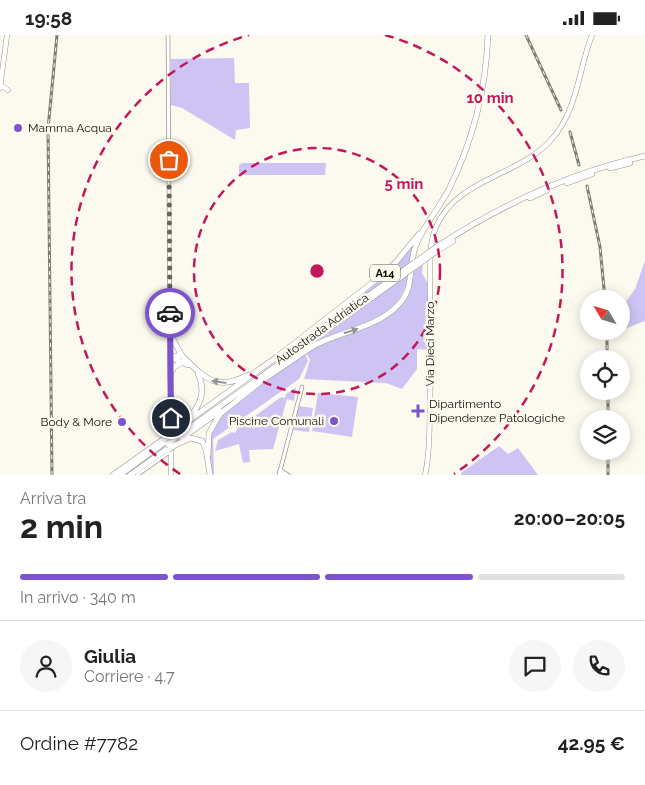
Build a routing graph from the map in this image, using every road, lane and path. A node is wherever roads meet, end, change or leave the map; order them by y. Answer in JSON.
{"nodes":[{"id":1,"x":5,"y":35,"type":"edge"},
{"id":2,"x":168,"y":35,"type":"edge"},
{"id":3,"x":486,"y":35,"type":"edge"},
{"id":4,"x":593,"y":35,"type":"edge"},
{"id":5,"x":0,"y":66,"type":"edge"},
{"id":6,"x":0,"y":87,"type":"edge"},
{"id":7,"x":0,"y":92,"type":"edge"},
{"id":8,"x":645,"y":157,"type":"edge"},
{"id":9,"x":170,"y":334,"type":"junction"},
{"id":10,"x":278,"y":356,"type":"junction"},
{"id":11,"x":170,"y":357,"type":"junction"},
{"id":12,"x":183,"y":359,"type":"junction"},
{"id":13,"x":170,"y":375,"type":"junction"},
{"id":14,"x":263,"y":380,"type":"junction"},
{"id":15,"x":302,"y":387,"type":"dead end"},
{"id":16,"x":171,"y":440,"type":"junction"},
{"id":17,"x":208,"y":455,"type":"junction"},
{"id":18,"x":279,"y":472,"type":"edge"},
{"id":19,"x":113,"y":475,"type":"edge"},
{"id":20,"x":120,"y":475,"type":"edge"},
{"id":21,"x":124,"y":475,"type":"edge"},
{"id":22,"x":130,"y":475,"type":"edge"},
{"id":23,"x":137,"y":475,"type":"edge"},
{"id":24,"x":171,"y":475,"type":"edge"},
{"id":25,"x":210,"y":475,"type":"edge"},
{"id":26,"x":284,"y":475,"type":"edge"},
{"id":27,"x":288,"y":475,"type":"edge"},
{"id":28,"x":425,"y":475,"type":"edge"}],
"edges":[{"from":1,"to":5,"type":"main road"},
{"from":1,"to":6,"type":"main road"},
{"from":2,"to":9,"type":"street"},
{"from":3,"to":10,"type":"highway","number":"A14"},
{"from":14,"to":3,"type":"highway","number":"A14","one_way":true},
{"from":4,"to":28,"type":"main road","name":"Via Dieci Marzo"},
{"from":6,"to":7,"type":"main road"},
{"from":8,"to":16,"type":"highway","name":"Autostrada Adriatica","number":"A14","bridge":true},
{"from":9,"to":11,"type":"street"},
{"from":9,"to":12,"type":"highway"},
{"from":10,"to":12,"type":"highway","one_way":true},
{"from":10,"to":16,"type":"highway","number":"A14"},
{"from":11,"to":12,"type":"highway"},
{"from":11,"to":13,"type":"main road"},
{"from":12,"to":13,"type":"highway"},
{"from":12,"to":16,"type":"highway"},
{"from":13,"to":16,"type":"main road"},
{"from":14,"to":16,"type":"highway","number":"A14"},
{"from":14,"to":17,"type":"highway"},
{"from":15,"to":18,"type":"street"},
{"from":16,"to":17,"type":"highway"},
{"from":16,"to":19,"type":"highway","number":"A14"},
{"from":16,"to":20,"type":"highway","name":"Autostrada Adriatica","number":"A14"},
{"from":16,"to":21,"type":"highway","name":"Autostrada Adriatica","number":"A14"},
{"from":16,"to":22,"type":"highway","number":"A14"},
{"from":16,"to":23,"type":"street"},
{"from":16,"to":24,"type":"main road"},
{"from":17,"to":25,"type":"highway"},
{"from":18,"to":26,"type":"street"},
{"from":18,"to":27,"type":"street"}]}
